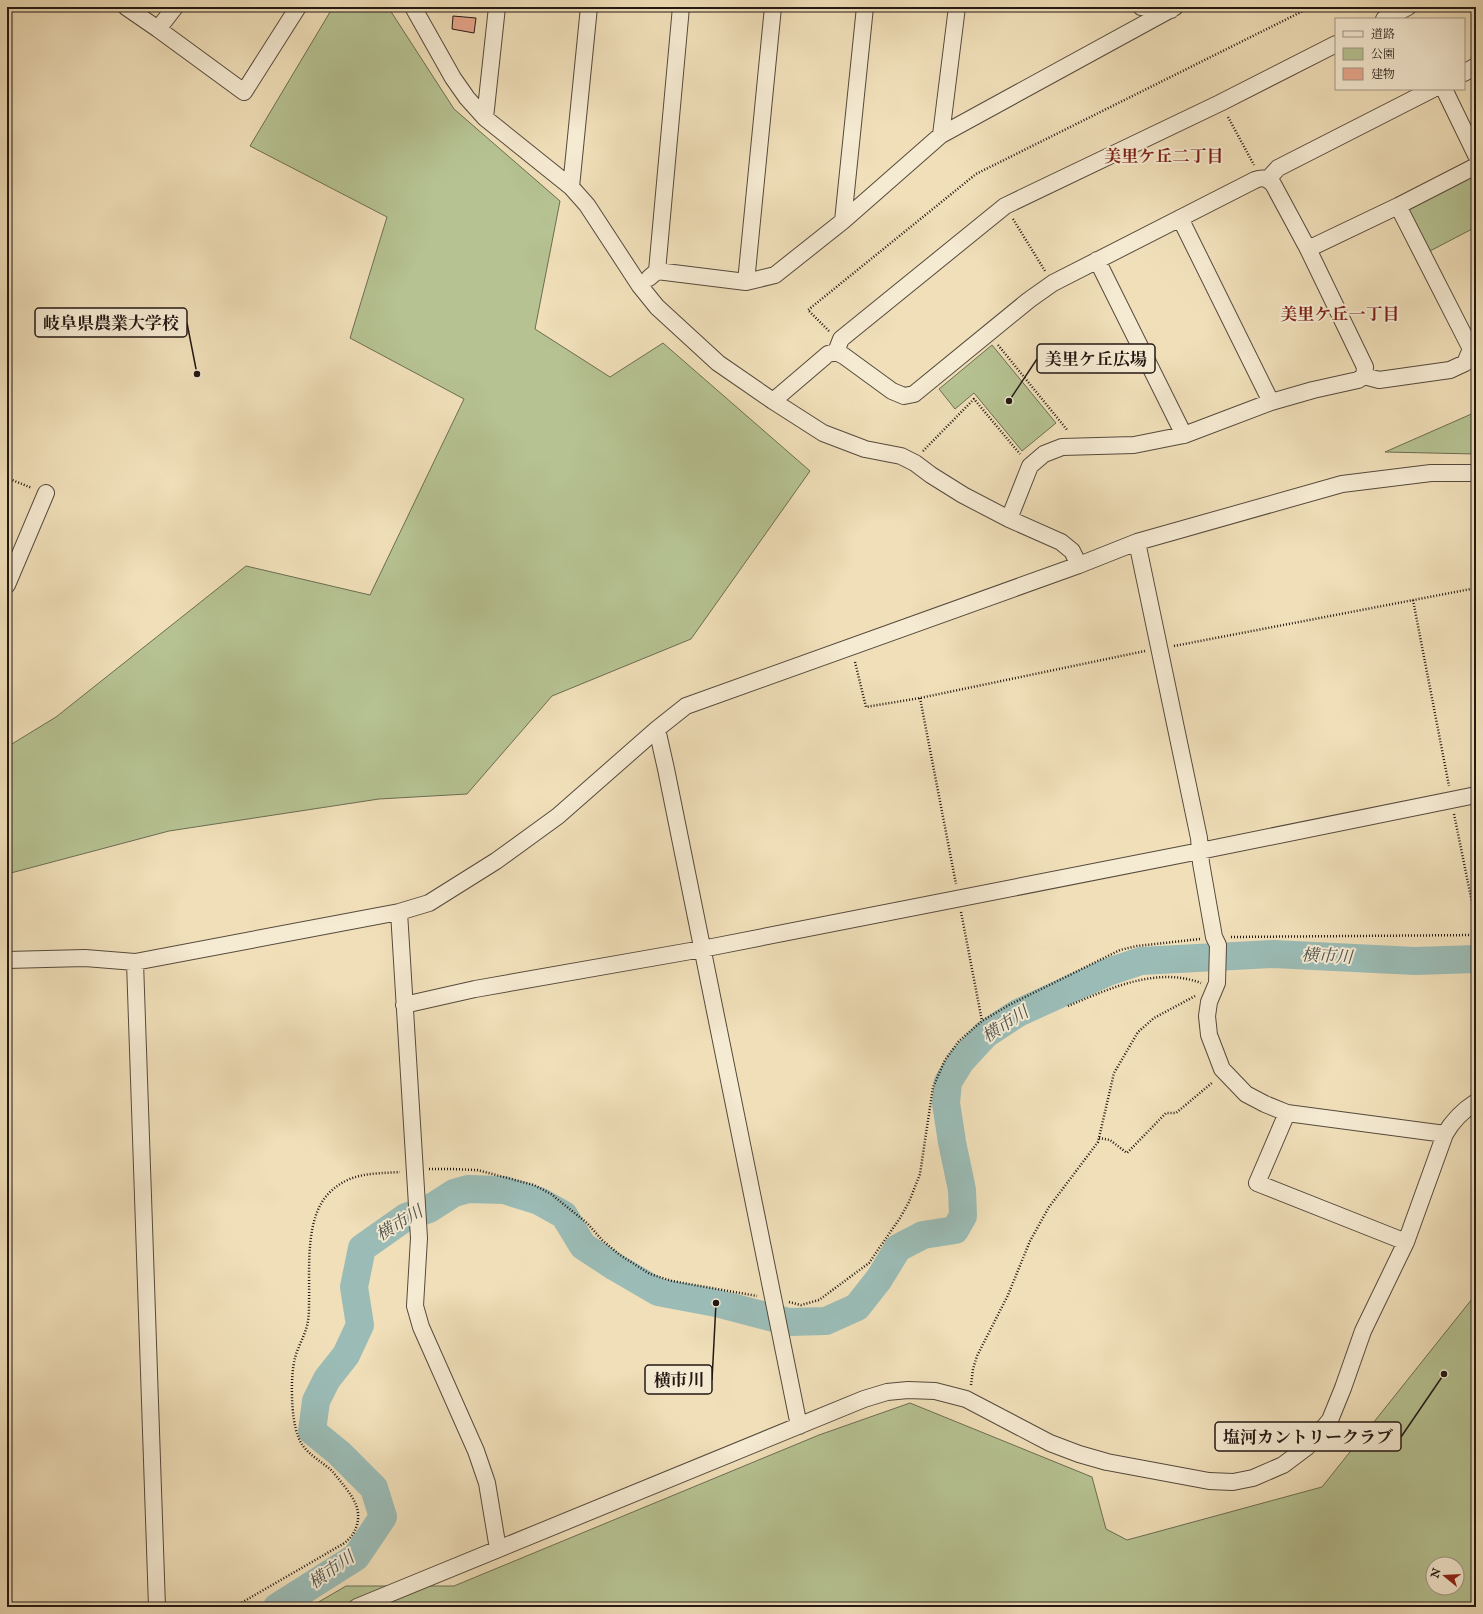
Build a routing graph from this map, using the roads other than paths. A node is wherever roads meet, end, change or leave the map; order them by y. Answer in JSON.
{"nodes":[{"id":1,"x":126,"y":7,"type":"edge"},
{"id":2,"x":174,"y":7,"type":"edge"},
{"id":3,"x":298,"y":7,"type":"edge"},
{"id":4,"x":413,"y":7,"type":"edge"},
{"id":5,"x":497,"y":7,"type":"edge"},
{"id":6,"x":589,"y":7,"type":"edge"},
{"id":7,"x":681,"y":7,"type":"edge"},
{"id":8,"x":773,"y":7,"type":"edge"},
{"id":9,"x":864,"y":7,"type":"edge"},
{"id":10,"x":957,"y":7,"type":"edge"},
{"id":11,"x":1141,"y":7,"type":"edge"},
{"id":12,"x":1173,"y":8,"type":"edge"},
{"id":13,"x":1407,"y":12,"type":"edge"},
{"id":14,"x":1387,"y":18,"type":"edge"},
{"id":15,"x":158,"y":30,"type":"junction"},
{"id":16,"x":1335,"y":45,"type":"edge"},
{"id":17,"x":1476,"y":66,"type":"edge"},
{"id":18,"x":1465,"y":72,"type":"edge"},
{"id":19,"x":1431,"y":90,"type":"edge"},
{"id":20,"x":1444,"y":90,"type":"edge"},
{"id":21,"x":485,"y":118,"type":"junction"},
{"id":22,"x":941,"y":135,"type":"junction"},
{"id":23,"x":1476,"y":155,"type":"edge"},
{"id":24,"x":1476,"y":166,"type":"edge"},
{"id":25,"x":1264,"y":178,"type":"junction"},
{"id":26,"x":571,"y":187,"type":"junction"},
{"id":27,"x":1398,"y":206,"type":"junction"},
{"id":28,"x":1180,"y":218,"type":"junction"},
{"id":29,"x":843,"y":221,"type":"junction"},
{"id":30,"x":1308,"y":249,"type":"junction"},
{"id":31,"x":1097,"y":260,"type":"junction"},
{"id":32,"x":657,"y":271,"type":"junction"},
{"id":33,"x":746,"y":282,"type":"junction"},
{"id":34,"x":640,"y":286,"type":"junction"},
{"id":35,"x":839,"y":346,"type":"junction"},
{"id":36,"x":1364,"y":376,"type":"junction"},
{"id":37,"x":773,"y":401,"type":"junction"},
{"id":38,"x":1271,"y":402,"type":"junction"},
{"id":39,"x":1184,"y":435,"type":"junction"},
{"id":40,"x":1476,"y":473,"type":"edge"},
{"id":41,"x":46,"y":493,"type":"road end"},
{"id":42,"x":1009,"y":519,"type":"junction"},
{"id":43,"x":1137,"y":542,"type":"junction"},
{"id":44,"x":1079,"y":565,"type":"junction"},
{"id":45,"x":7,"y":586,"type":"edge"},
{"id":46,"x":657,"y":729,"type":"junction"},
{"id":47,"x":1476,"y":794,"type":"edge"},
{"id":48,"x":1200,"y":851,"type":"junction"},
{"id":49,"x":399,"y":912,"type":"junction"},
{"id":50,"x":702,"y":949,"type":"junction"},
{"id":51,"x":7,"y":960,"type":"edge"},
{"id":52,"x":135,"y":962,"type":"junction"},
{"id":53,"x":404,"y":1005,"type":"junction"},
{"id":54,"x":1476,"y":1102,"type":"edge"},
{"id":55,"x":1287,"y":1113,"type":"junction"},
{"id":56,"x":1445,"y":1134,"type":"junction"},
{"id":57,"x":1406,"y":1242,"type":"junction"},
{"id":58,"x":799,"y":1426,"type":"junction"},
{"id":59,"x":498,"y":1550,"type":"junction"},
{"id":60,"x":157,"y":1607,"type":"edge"},
{"id":61,"x":357,"y":1607,"type":"edge"}],
"edges":[{"from":1,"to":15,"type":"street"},
{"from":2,"to":15,"type":"street"},
{"from":3,"to":15,"type":"street"},
{"from":4,"to":21,"type":"street"},
{"from":5,"to":21,"type":"street"},
{"from":6,"to":26,"type":"street"},
{"from":7,"to":32,"type":"street"},
{"from":8,"to":33,"type":"street"},
{"from":9,"to":29,"type":"street"},
{"from":10,"to":22,"type":"street"},
{"from":11,"to":12,"type":"street"},
{"from":12,"to":22,"type":"street"},
{"from":13,"to":14,"type":"street"},
{"from":16,"to":35,"type":"street"},
{"from":17,"to":18,"type":"street"},
{"from":19,"to":25,"type":"street"},
{"from":20,"to":23,"type":"street"},
{"from":21,"to":26,"type":"street"},
{"from":22,"to":29,"type":"street"},
{"from":24,"to":27,"type":"street"},
{"from":25,"to":28,"type":"street"},
{"from":25,"to":30,"type":"street"},
{"from":26,"to":34,"type":"street"},
{"from":27,"to":30,"type":"street"},
{"from":27,"to":36,"type":"street"},
{"from":28,"to":31,"type":"street"},
{"from":28,"to":38,"type":"street"},
{"from":29,"to":33,"type":"street"},
{"from":30,"to":36,"type":"street"},
{"from":31,"to":35,"type":"street"},
{"from":31,"to":39,"type":"street"},
{"from":32,"to":33,"type":"street"},
{"from":32,"to":34,"type":"street"},
{"from":34,"to":37,"type":"street"},
{"from":35,"to":37,"type":"street"},
{"from":36,"to":38,"type":"street"},
{"from":37,"to":42,"type":"street"},
{"from":38,"to":39,"type":"street"},
{"from":39,"to":42,"type":"street"},
{"from":40,"to":43,"type":"street"},
{"from":41,"to":45,"type":"street"},
{"from":42,"to":44,"type":"street"},
{"from":43,"to":44,"type":"street"},
{"from":43,"to":48,"type":"street"},
{"from":44,"to":46,"type":"street"},
{"from":46,"to":49,"type":"street"},
{"from":46,"to":50,"type":"street"},
{"from":47,"to":48,"type":"street"},
{"from":48,"to":50,"type":"street"},
{"from":48,"to":55,"type":"street"},
{"from":49,"to":52,"type":"street"},
{"from":49,"to":53,"type":"street"},
{"from":50,"to":53,"type":"street"},
{"from":50,"to":58,"type":"street"},
{"from":51,"to":52,"type":"street"},
{"from":52,"to":60,"type":"street"},
{"from":53,"to":59,"type":"street"},
{"from":54,"to":56,"type":"street"},
{"from":55,"to":56,"type":"street"},
{"from":55,"to":57,"type":"street"},
{"from":56,"to":57,"type":"street"},
{"from":57,"to":58,"type":"street"},
{"from":58,"to":59,"type":"street"},
{"from":59,"to":61,"type":"street"}]}
